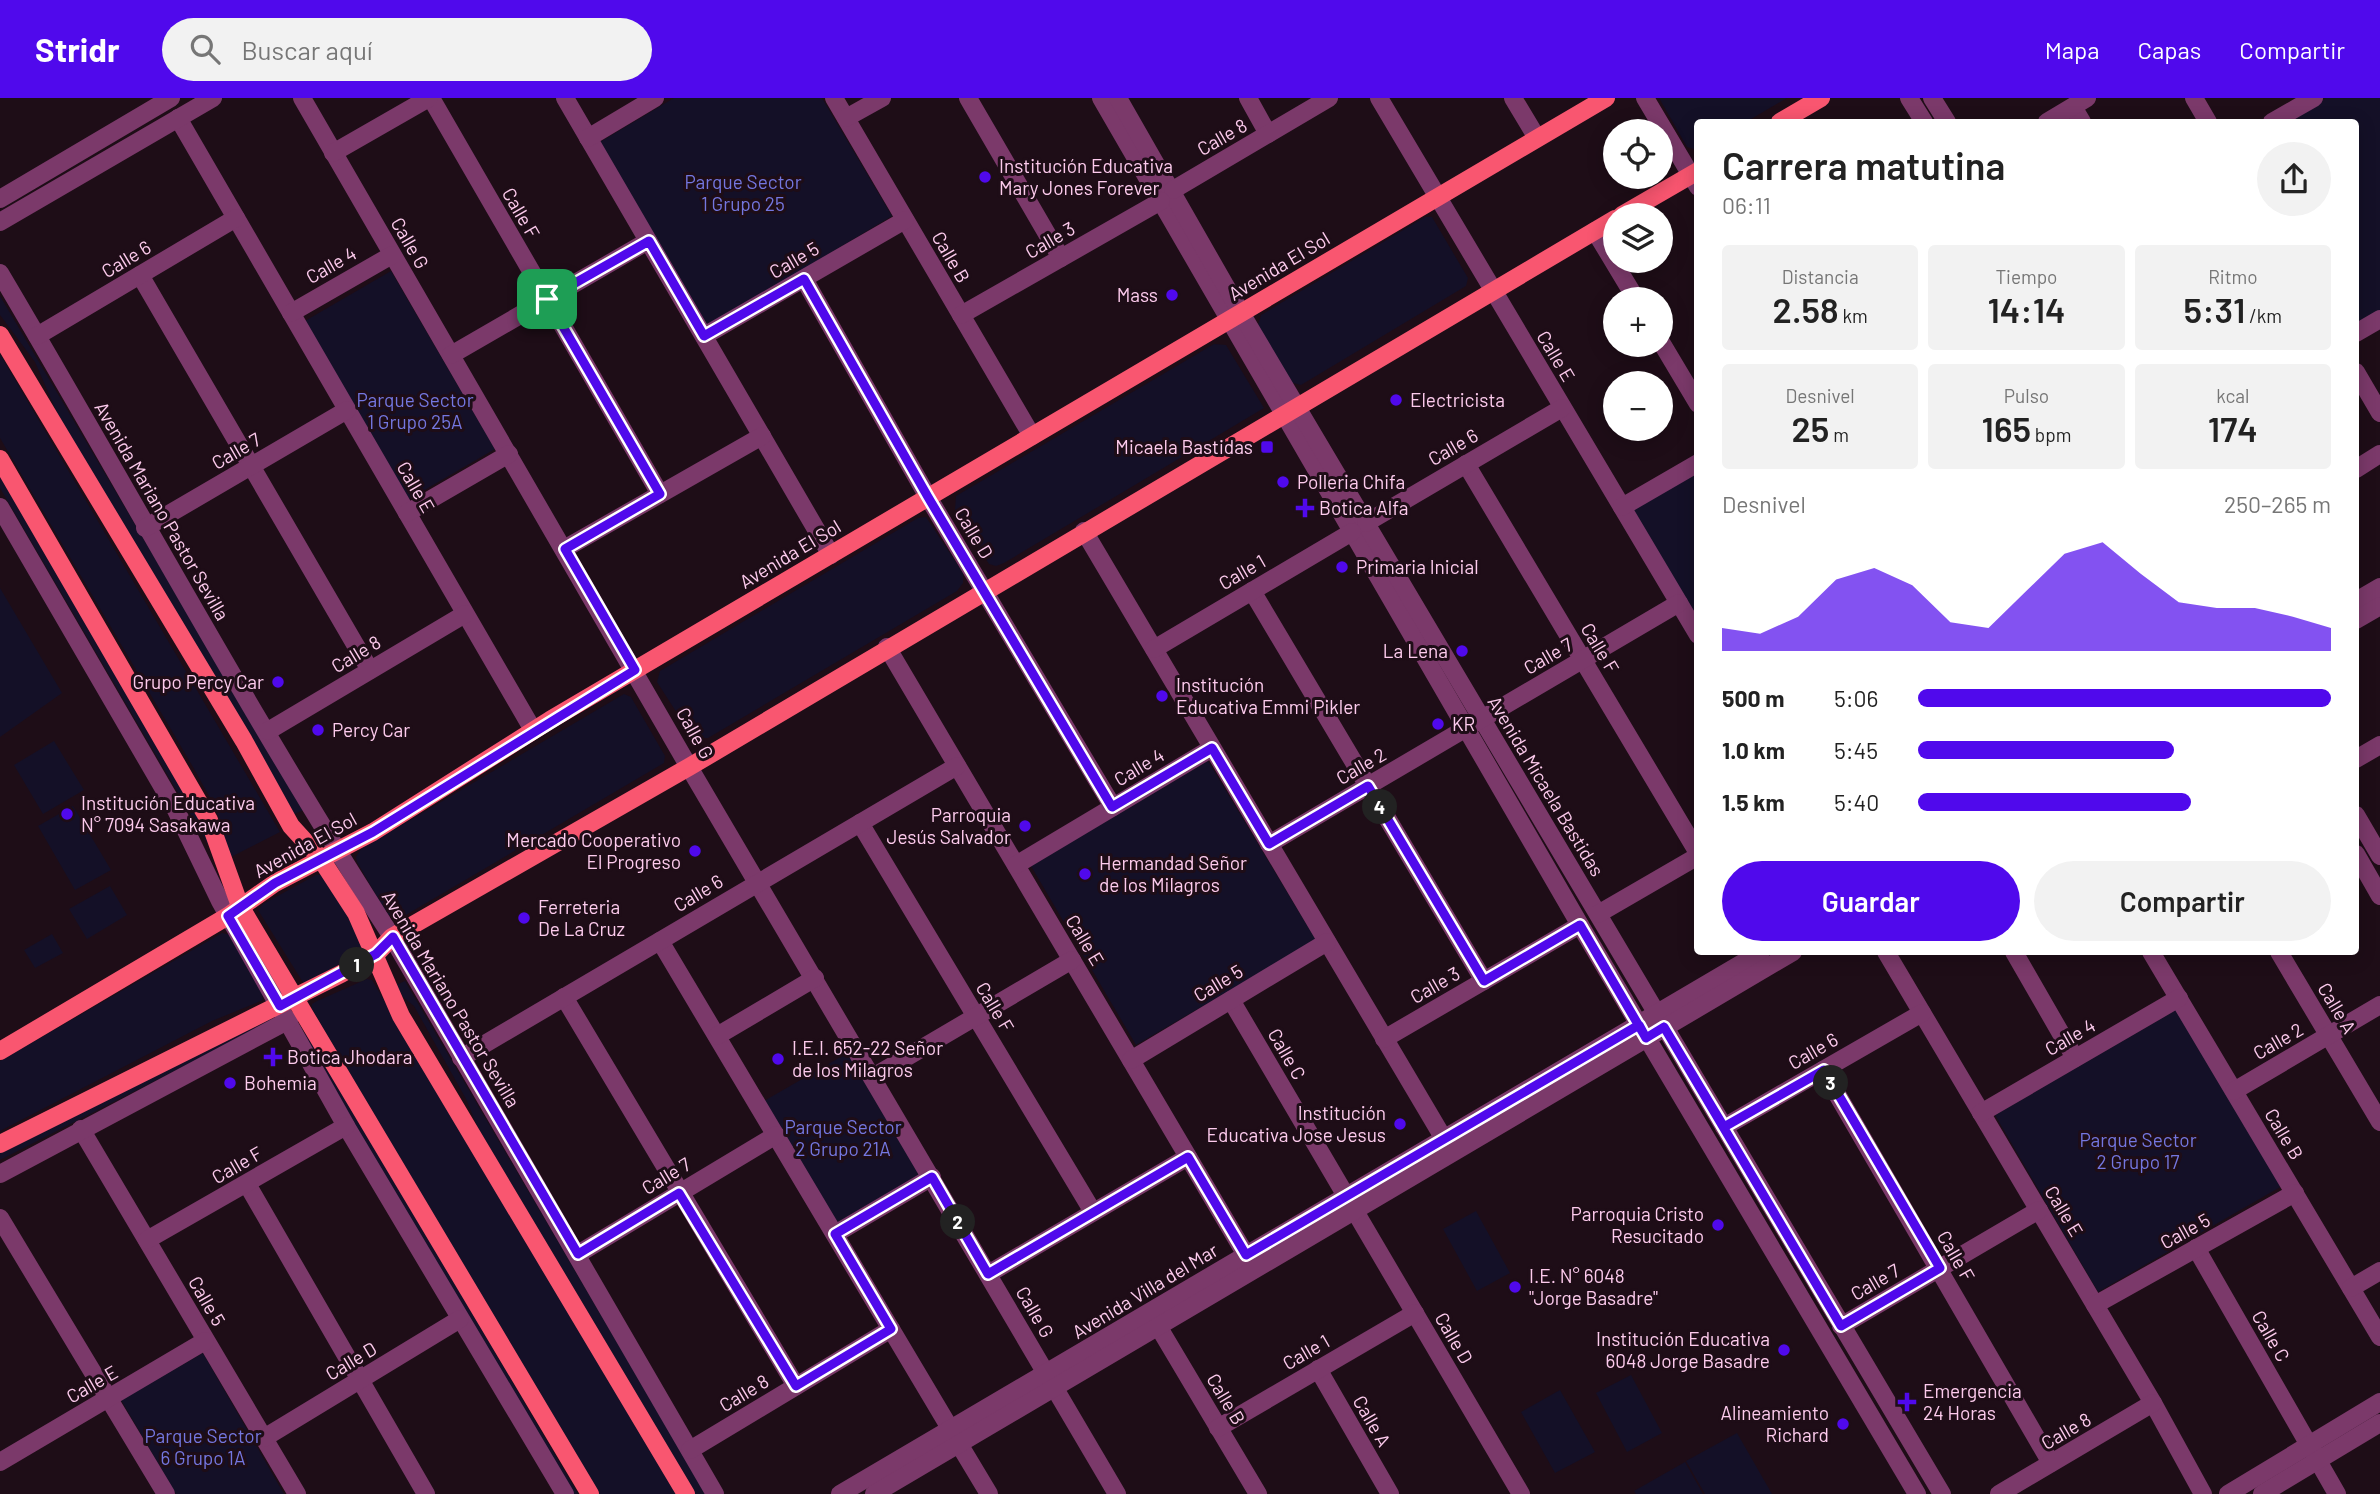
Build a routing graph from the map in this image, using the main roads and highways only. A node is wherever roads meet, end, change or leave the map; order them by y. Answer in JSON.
{"nodes":[{"id":1,"x":1606,"y":98,"type":"edge"},
{"id":2,"x":1821,"y":98,"type":"edge"},
{"id":3,"x":1785,"y":119,"type":"edge"},
{"id":4,"x":1694,"y":179,"type":"edge"},
{"id":5,"x":1646,"y":203,"type":"edge"},
{"id":6,"x":1603,"y":226,"type":"edge"},
{"id":7,"x":0,"y":335,"type":"edge"},
{"id":8,"x":0,"y":459,"type":"edge"},
{"id":9,"x":330,"y":855,"type":"junction"},
{"id":10,"x":234,"y":911,"type":"junction"},
{"id":11,"x":376,"y":954,"type":"junction"},
{"id":12,"x":288,"y":1008,"type":"junction"},
{"id":13,"x":0,"y":1051,"type":"edge"},
{"id":14,"x":0,"y":1144,"type":"edge"},
{"id":15,"x":590,"y":1494,"type":"edge"},
{"id":16,"x":686,"y":1494,"type":"edge"}],
"edges":[{"from":1,"to":9,"type":"main road","name":"Avenida El Sol"},
{"from":2,"to":3,"type":"main road"},
{"from":4,"to":5,"type":"main road"},
{"from":6,"to":11,"type":"main road"},
{"from":7,"to":9,"type":"main road","name":"Avenida Mariano Pastor Sevilla"},
{"from":8,"to":10,"type":"main road"},
{"from":9,"to":10,"type":"main road","name":"Avenida El Sol"},
{"from":9,"to":11,"type":"main road","name":"Avenida Mariano Pastor Sevilla"},
{"from":10,"to":13,"type":"main road","name":"Avenida El Sol"},
{"from":11,"to":12,"type":"main road"},
{"from":11,"to":16,"type":"main road","name":"Avenida Mariano Pastor Sevilla"},
{"from":12,"to":14,"type":"main road"},
{"from":12,"to":15,"type":"main road"}]}
